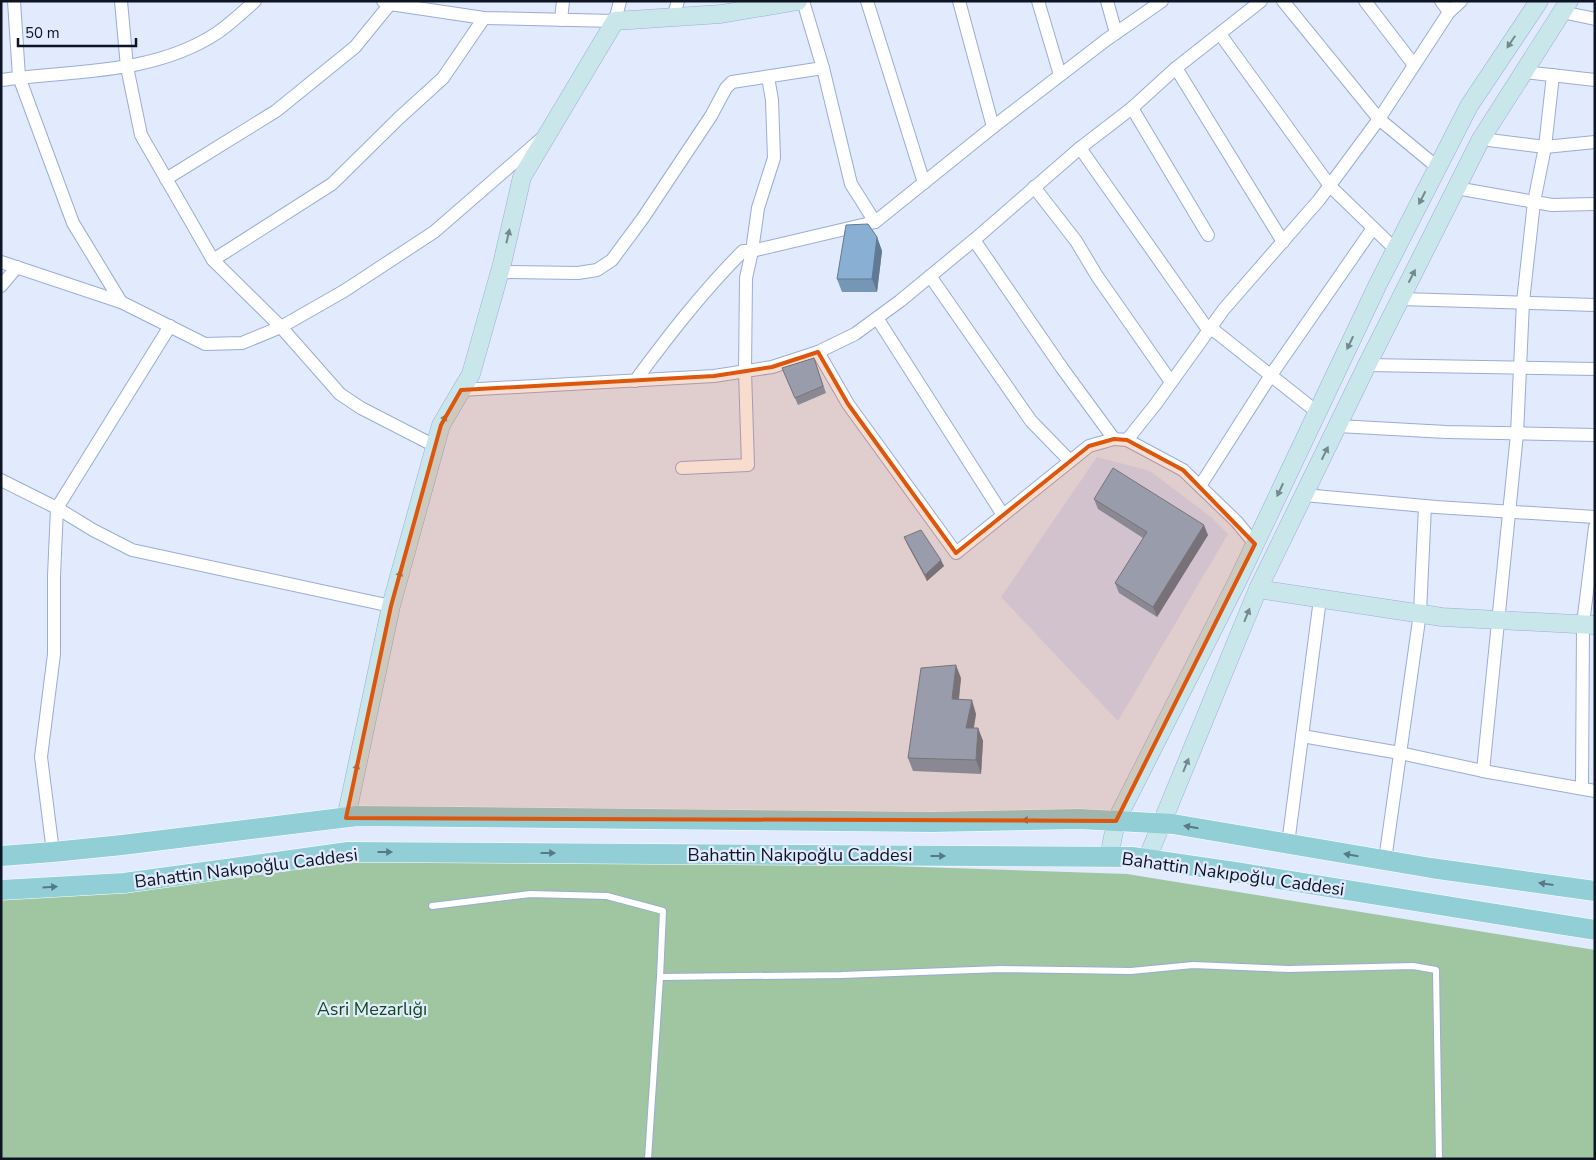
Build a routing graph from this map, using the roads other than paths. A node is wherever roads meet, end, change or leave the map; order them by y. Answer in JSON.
{"nodes":[{"id":1,"x":14,"y":1,"type":"edge"},
{"id":2,"x":121,"y":1,"type":"edge"},
{"id":3,"x":255,"y":1,"type":"edge"},
{"id":4,"x":563,"y":1,"type":"edge"},
{"id":5,"x":620,"y":1,"type":"edge"},
{"id":6,"x":798,"y":1,"type":"edge"},
{"id":7,"x":803,"y":1,"type":"edge"},
{"id":8,"x":867,"y":1,"type":"edge"},
{"id":9,"x":959,"y":1,"type":"edge"},
{"id":10,"x":1038,"y":1,"type":"edge"},
{"id":11,"x":1107,"y":1,"type":"edge"},
{"id":12,"x":1162,"y":1,"type":"edge"},
{"id":13,"x":1260,"y":1,"type":"edge"},
{"id":14,"x":1283,"y":1,"type":"edge"},
{"id":15,"x":1364,"y":1,"type":"edge"},
{"id":16,"x":1441,"y":1,"type":"edge"},
{"id":17,"x":1461,"y":1,"type":"edge"},
{"id":18,"x":1538,"y":1,"type":"edge"},
{"id":19,"x":386,"y":2,"type":"edge"},
{"id":20,"x":1566,"y":6,"type":"edge"},
{"id":21,"x":675,"y":9,"type":"edge"},
{"id":22,"x":1449,"y":12,"type":"junction"},
{"id":23,"x":484,"y":18,"type":"junction"},
{"id":24,"x":1595,"y":19,"type":"edge"},
{"id":25,"x":561,"y":20,"type":"junction"},
{"id":26,"x":615,"y":21,"type":"junction"},
{"id":27,"x":1116,"y":33,"type":"junction"},
{"id":28,"x":1220,"y":34,"type":"junction"},
{"id":29,"x":1414,"y":65,"type":"junction"},
{"id":30,"x":127,"y":67,"type":"junction"},
{"id":31,"x":823,"y":68,"type":"junction"},
{"id":32,"x":1176,"y":68,"type":"junction"},
{"id":33,"x":1524,"y":72,"type":"junction"},
{"id":34,"x":1060,"y":75,"type":"junction"},
{"id":35,"x":1553,"y":75,"type":"junction"},
{"id":36,"x":768,"y":76,"type":"junction"},
{"id":37,"x":19,"y":77,"type":"junction"},
{"id":38,"x":1,"y":80,"type":"edge"},
{"id":39,"x":1595,"y":80,"type":"edge"},
{"id":40,"x":1132,"y":108,"type":"junction"},
{"id":41,"x":1379,"y":119,"type":"junction"},
{"id":42,"x":993,"y":127,"type":"junction"},
{"id":43,"x":550,"y":130,"type":"junction"},
{"id":44,"x":1481,"y":139,"type":"junction"},
{"id":45,"x":1595,"y":142,"type":"edge"},
{"id":46,"x":1545,"y":147,"type":"junction"},
{"id":47,"x":1080,"y":148,"type":"junction"},
{"id":48,"x":1438,"y":167,"type":"junction"},
{"id":49,"x":166,"y":179,"type":"junction"},
{"id":50,"x":924,"y":183,"type":"junction"},
{"id":51,"x":1330,"y":186,"type":"junction"},
{"id":52,"x":1034,"y":187,"type":"junction"},
{"id":53,"x":1456,"y":188,"type":"junction"},
{"id":54,"x":1534,"y":202,"type":"junction"},
{"id":55,"x":1595,"y":204,"type":"edge"},
{"id":56,"x":875,"y":222,"type":"junction"},
{"id":57,"x":1373,"y":228,"type":"junction"},
{"id":58,"x":1208,"y":235,"type":"dead end"},
{"id":59,"x":974,"y":240,"type":"junction"},
{"id":60,"x":1283,"y":242,"type":"junction"},
{"id":61,"x":1395,"y":249,"type":"junction"},
{"id":62,"x":752,"y":251,"type":"junction"},
{"id":63,"x":213,"y":260,"type":"junction"},
{"id":64,"x":1,"y":262,"type":"edge"},
{"id":65,"x":17,"y":267,"type":"junction"},
{"id":66,"x":500,"y":272,"type":"junction"},
{"id":67,"x":930,"y":276,"type":"junction"},
{"id":68,"x":1,"y":286,"type":"edge"},
{"id":69,"x":1401,"y":299,"type":"junction"},
{"id":70,"x":121,"y":302,"type":"junction"},
{"id":71,"x":1523,"y":302,"type":"junction"},
{"id":72,"x":1595,"y":305,"type":"edge"},
{"id":73,"x":877,"y":318,"type":"junction"},
{"id":74,"x":170,"y":326,"type":"junction"},
{"id":75,"x":281,"y":327,"type":"junction"},
{"id":76,"x":1210,"y":329,"type":"junction"},
{"id":77,"x":818,"y":352,"type":"junction"},
{"id":78,"x":1368,"y":365,"type":"junction"},
{"id":79,"x":1519,"y":366,"type":"junction"},
{"id":80,"x":1595,"y":369,"type":"edge"},
{"id":81,"x":745,"y":371,"type":"junction"},
{"id":82,"x":1271,"y":375,"type":"junction"},
{"id":83,"x":635,"y":381,"type":"junction"},
{"id":84,"x":1171,"y":382,"type":"junction"},
{"id":85,"x":461,"y":390,"type":"junction"},
{"id":86,"x":1317,"y":412,"type":"junction"},
{"id":87,"x":1338,"y":426,"type":"junction"},
{"id":88,"x":1517,"y":434,"type":"junction"},
{"id":89,"x":1595,"y":435,"type":"edge"},
{"id":90,"x":1114,"y":439,"type":"junction"},
{"id":91,"x":1128,"y":440,"type":"junction"},
{"id":92,"x":435,"y":446,"type":"junction"},
{"id":93,"x":1070,"y":461,"type":"junction"},
{"id":94,"x":682,"y":468,"type":"dead end"},
{"id":95,"x":1,"y":480,"type":"edge"},
{"id":96,"x":1200,"y":486,"type":"junction"},
{"id":97,"x":1304,"y":494,"type":"junction"},
{"id":98,"x":1425,"y":506,"type":"junction"},
{"id":99,"x":57,"y":508,"type":"junction"},
{"id":100,"x":1510,"y":512,"type":"junction"},
{"id":101,"x":1003,"y":515,"type":"junction"},
{"id":102,"x":1595,"y":517,"type":"edge"},
{"id":103,"x":1595,"y":527,"type":"edge"},
{"id":104,"x":1255,"y":544,"type":"junction"},
{"id":105,"x":1258,"y":589,"type":"junction"},
{"id":106,"x":1320,"y":599,"type":"junction"},
{"id":107,"x":391,"y":606,"type":"junction"},
{"id":108,"x":1420,"y":614,"type":"junction"},
{"id":109,"x":1499,"y":620,"type":"junction"},
{"id":110,"x":1589,"y":624,"type":"edge"},
{"id":111,"x":1302,"y":736,"type":"junction"},
{"id":112,"x":1589,"y":742,"type":"edge"},
{"id":113,"x":1400,"y":752,"type":"junction"},
{"id":114,"x":1483,"y":771,"type":"junction"},
{"id":115,"x":1588,"y":790,"type":"edge"},
{"id":116,"x":346,"y":818,"type":"junction"},
{"id":117,"x":1116,"y":821,"type":"junction"},
{"id":118,"x":1162,"y":824,"type":"junction"},
{"id":119,"x":1288,"y":844,"type":"junction"},
{"id":120,"x":53,"y":852,"type":"junction"},
{"id":121,"x":1,"y":856,"type":"edge"},
{"id":122,"x":1109,"y":857,"type":"junction"},
{"id":123,"x":1147,"y":859,"type":"junction"},
{"id":124,"x":1386,"y":860,"type":"junction"},
{"id":125,"x":1,"y":890,"type":"edge"},
{"id":126,"x":1595,"y":891,"type":"edge"},
{"id":127,"x":432,"y":906,"type":"dead end"},
{"id":128,"x":1595,"y":930,"type":"edge"},
{"id":129,"x":660,"y":977,"type":"junction"},
{"id":130,"x":648,"y":1159,"type":"edge"},
{"id":131,"x":1439,"y":1159,"type":"edge"}],
"edges":[{"from":1,"to":37,"type":"street"},
{"from":2,"to":30,"type":"street"},
{"from":3,"to":30,"type":"street"},
{"from":4,"to":25,"type":"street"},
{"from":5,"to":26,"type":"street"},
{"from":6,"to":21,"type":"main road"},
{"from":7,"to":31,"type":"street"},
{"from":8,"to":50,"type":"street"},
{"from":9,"to":42,"type":"street"},
{"from":10,"to":34,"type":"street"},
{"from":11,"to":27,"type":"street"},
{"from":12,"to":27,"type":"street"},
{"from":13,"to":28,"type":"street"},
{"from":14,"to":41,"type":"street"},
{"from":15,"to":29,"type":"street"},
{"from":16,"to":22,"type":"street"},
{"from":17,"to":22,"type":"street"},
{"from":18,"to":48,"type":"main road","one_way":true},
{"from":19,"to":23,"type":"street"},
{"from":19,"to":49,"type":"street"},
{"from":20,"to":24,"type":"street"},
{"from":20,"to":33,"type":"main road"},
{"from":21,"to":26,"type":"main road"},
{"from":22,"to":29,"type":"street"},
{"from":23,"to":25,"type":"street"},
{"from":23,"to":63,"type":"street"},
{"from":25,"to":26,"type":"street"},
{"from":26,"to":43,"type":"main road"},
{"from":27,"to":34,"type":"street"},
{"from":28,"to":32,"type":"street"},
{"from":28,"to":51,"type":"street"},
{"from":29,"to":41,"type":"street"},
{"from":30,"to":37,"type":"street"},
{"from":30,"to":49,"type":"street"},
{"from":31,"to":36,"type":"street"},
{"from":31,"to":56,"type":"street"},
{"from":32,"to":40,"type":"street"},
{"from":32,"to":60,"type":"street"},
{"from":33,"to":35,"type":"street"},
{"from":33,"to":44,"type":"main road"},
{"from":34,"to":42,"type":"street"},
{"from":35,"to":39,"type":"street"},
{"from":35,"to":46,"type":"street"},
{"from":36,"to":62,"type":"street"},
{"from":36,"to":66,"type":"street"},
{"from":37,"to":38,"type":"street"},
{"from":37,"to":70,"type":"street"},
{"from":40,"to":47,"type":"street"},
{"from":40,"to":58,"type":"street"},
{"from":41,"to":48,"type":"street"},
{"from":41,"to":51,"type":"street"},
{"from":42,"to":50,"type":"street"},
{"from":66,"to":43,"type":"main road","one_way":true},
{"from":43,"to":75,"type":"street"},
{"from":44,"to":46,"type":"street"},
{"from":44,"to":53,"type":"main road"},
{"from":45,"to":46,"type":"street"},
{"from":46,"to":54,"type":"street"},
{"from":47,"to":52,"type":"street"},
{"from":47,"to":76,"type":"street"},
{"from":48,"to":61,"type":"main road","one_way":true},
{"from":49,"to":63,"type":"street"},
{"from":50,"to":56,"type":"street"},
{"from":51,"to":57,"type":"street"},
{"from":51,"to":60,"type":"street"},
{"from":52,"to":59,"type":"street"},
{"from":52,"to":84,"type":"street"},
{"from":53,"to":54,"type":"street"},
{"from":69,"to":53,"type":"main road","one_way":true},
{"from":54,"to":55,"type":"street"},
{"from":54,"to":71,"type":"street"},
{"from":56,"to":62,"type":"street"},
{"from":57,"to":61,"type":"street"},
{"from":57,"to":82,"type":"street"},
{"from":59,"to":67,"type":"street"},
{"from":59,"to":90,"type":"street"},
{"from":60,"to":76,"type":"street"},
{"from":61,"to":86,"type":"main road","one_way":true},
{"from":62,"to":81,"type":"street"},
{"from":62,"to":83,"type":"street"},
{"from":63,"to":75,"type":"street"},
{"from":64,"to":65,"type":"street"},
{"from":65,"to":68,"type":"street"},
{"from":65,"to":70,"type":"street"},
{"from":66,"to":85,"type":"main road"},
{"from":67,"to":73,"type":"street"},
{"from":67,"to":93,"type":"street"},
{"from":69,"to":71,"type":"street"},
{"from":69,"to":78,"type":"main road"},
{"from":70,"to":74,"type":"street"},
{"from":71,"to":72,"type":"street"},
{"from":71,"to":79,"type":"street"},
{"from":73,"to":77,"type":"street"},
{"from":73,"to":101,"type":"street"},
{"from":74,"to":75,"type":"street"},
{"from":74,"to":99,"type":"street"},
{"from":75,"to":92,"type":"street"},
{"from":76,"to":82,"type":"street"},
{"from":76,"to":84,"type":"street"},
{"from":77,"to":81,"type":"street"},
{"from":77,"to":101,"type":"street"},
{"from":78,"to":79,"type":"street"},
{"from":78,"to":87,"type":"main road"},
{"from":79,"to":80,"type":"street"},
{"from":79,"to":88,"type":"street"},
{"from":81,"to":83,"type":"street"},
{"from":81,"to":94,"type":"street"},
{"from":82,"to":86,"type":"street"},
{"from":82,"to":96,"type":"street"},
{"from":83,"to":85,"type":"street"},
{"from":84,"to":91,"type":"street"},
{"from":92,"to":85,"type":"main road","one_way":true},
{"from":86,"to":104,"type":"main road","one_way":true},
{"from":87,"to":88,"type":"street"},
{"from":97,"to":87,"type":"main road","one_way":true},
{"from":88,"to":89,"type":"street"},
{"from":88,"to":100,"type":"street"},
{"from":90,"to":91,"type":"street"},
{"from":90,"to":93,"type":"street"},
{"from":91,"to":96,"type":"street"},
{"from":107,"to":92,"type":"main road","one_way":true},
{"from":93,"to":101,"type":"street"},
{"from":95,"to":99,"type":"street"},
{"from":96,"to":104,"type":"street"},
{"from":97,"to":98,"type":"street"},
{"from":97,"to":105,"type":"main road"},
{"from":98,"to":100,"type":"street"},
{"from":98,"to":108,"type":"street"},
{"from":99,"to":107,"type":"street"},
{"from":99,"to":120,"type":"street"},
{"from":100,"to":102,"type":"street"},
{"from":100,"to":109,"type":"street"},
{"from":103,"to":110,"type":"street"},
{"from":104,"to":117,"type":"main road"},
{"from":105,"to":106,"type":"main road"},
{"from":118,"to":105,"type":"main road","one_way":true},
{"from":106,"to":108,"type":"main road"},
{"from":106,"to":111,"type":"street"},
{"from":116,"to":107,"type":"main road","one_way":true},
{"from":108,"to":109,"type":"main road"},
{"from":108,"to":113,"type":"street"},
{"from":109,"to":110,"type":"main road"},
{"from":109,"to":114,"type":"street"},
{"from":110,"to":112,"type":"street"},
{"from":111,"to":113,"type":"street"},
{"from":111,"to":119,"type":"street"},
{"from":112,"to":115,"type":"street"},
{"from":113,"to":114,"type":"street"},
{"from":113,"to":124,"type":"street"},
{"from":114,"to":115,"type":"street"},
{"from":117,"to":116,"type":"main road","name":"Bahattin Nakıpoğlu Caddesi","one_way":true},
{"from":116,"to":120,"type":"main road","name":"Bahattin Nakıpoğlu Caddesi"},
{"from":117,"to":118,"type":"main road","name":"Bahattin Nakıpoğlu Caddesi"},
{"from":117,"to":122,"type":"main road"},
{"from":119,"to":118,"type":"main road","name":"Bahattin Nakıpoğlu Caddesi","one_way":true},
{"from":118,"to":123,"type":"main road"},
{"from":124,"to":119,"type":"main road","name":"Bahattin Nakıpoğlu Caddesi","one_way":true},
{"from":120,"to":121,"type":"main road","name":"Bahattin Nakıpoğlu Caddesi"},
{"from":122,"to":123,"type":"main road","name":"Bahattin Nakıpoğlu Caddesi"},
{"from":125,"to":122,"type":"main road","name":"Bahattin Nakıpoğlu Caddesi","one_way":true},
{"from":123,"to":128,"type":"main road","name":"Bahattin Nakıpoğlu Caddesi"},
{"from":126,"to":124,"type":"main road","name":"Bahattin Nakıpoğlu Caddesi","one_way":true},
{"from":127,"to":129,"type":"lane"},
{"from":129,"to":130,"type":"lane"},
{"from":129,"to":131,"type":"lane"}]}
